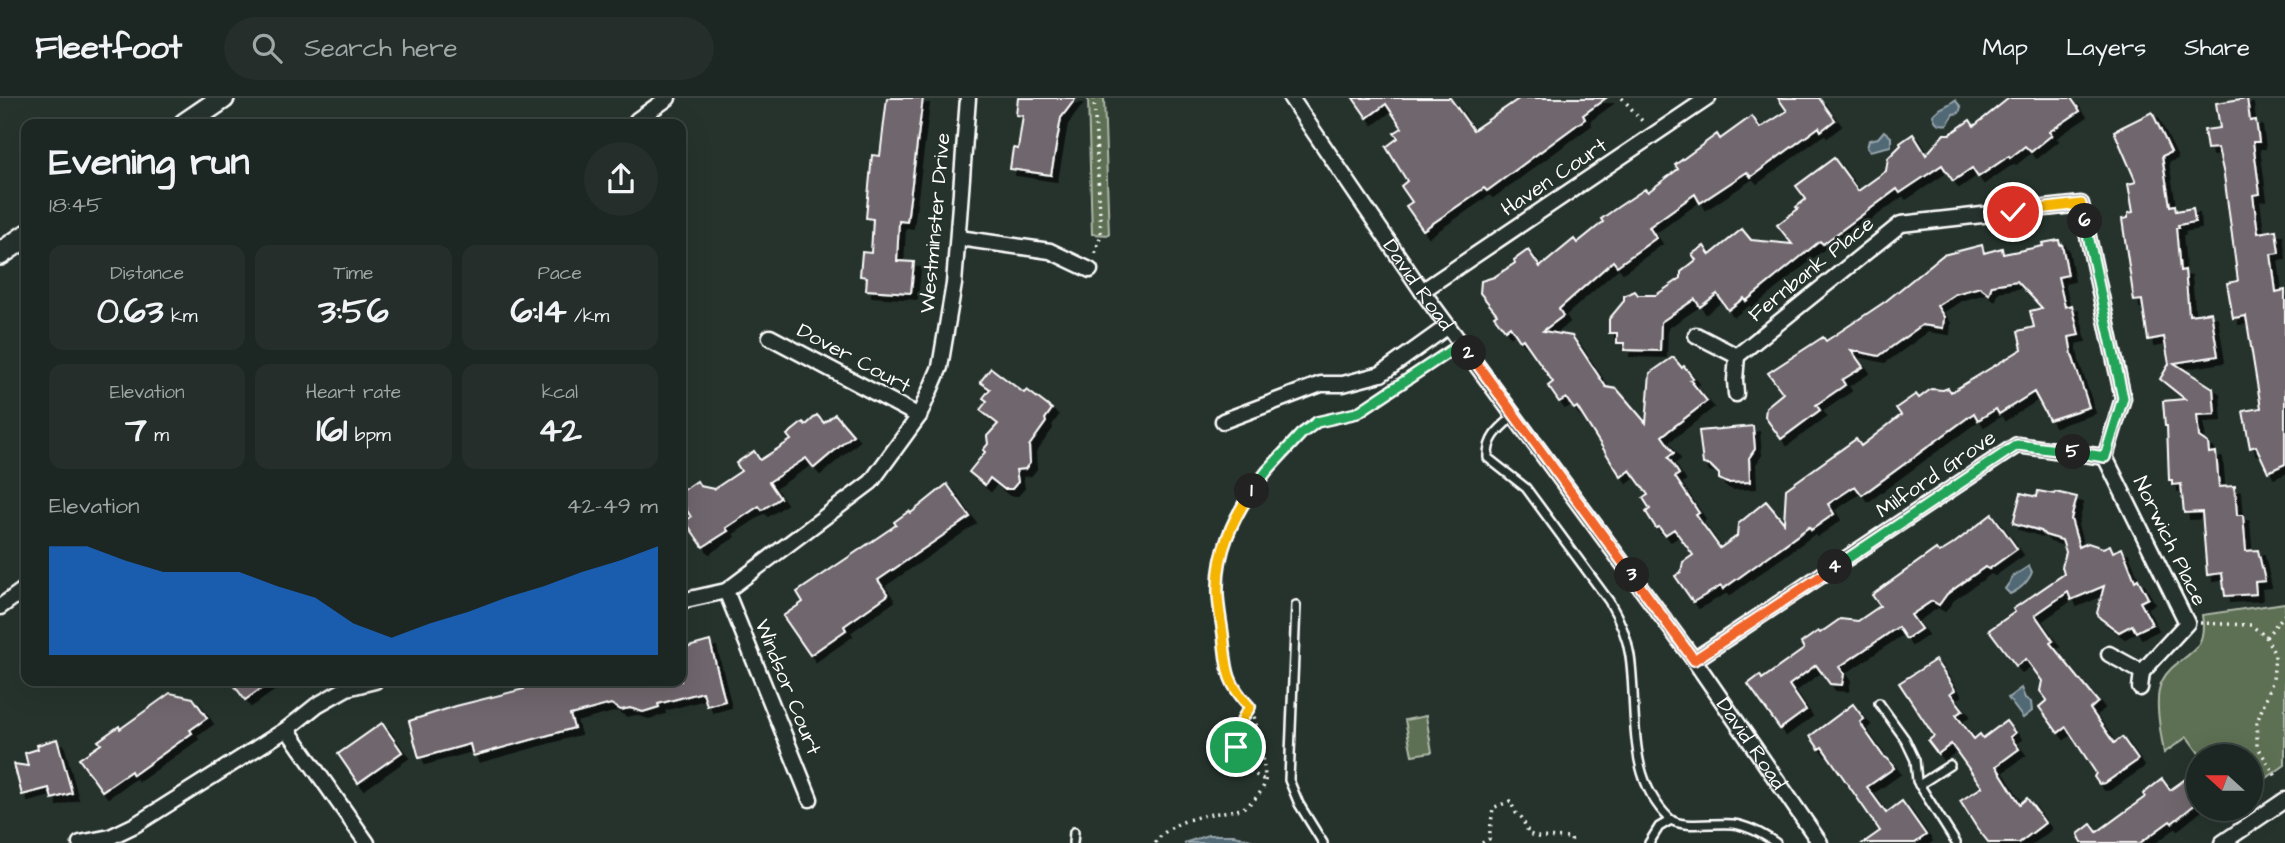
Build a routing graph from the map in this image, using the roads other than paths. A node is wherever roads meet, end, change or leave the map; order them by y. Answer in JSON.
{"nodes":[{"id":1,"x":223,"y":98,"type":"edge"},
{"id":2,"x":668,"y":98,"type":"edge"},
{"id":3,"x":968,"y":98,"type":"edge"},
{"id":4,"x":1291,"y":98,"type":"edge"},
{"id":5,"x":1708,"y":98,"type":"edge"},
{"id":6,"x":193,"y":119,"type":"edge"},
{"id":7,"x":638,"y":119,"type":"edge"},
{"id":8,"x":21,"y":239,"type":"edge"},
{"id":9,"x":959,"y":239,"type":"junction"},
{"id":10,"x":0,"y":254,"type":"edge"},
{"id":11,"x":1090,"y":270,"type":"road end"},
{"id":12,"x":1422,"y":291,"type":"junction"},
{"id":13,"x":1448,"y":326,"type":"junction"},
{"id":14,"x":1696,"y":335,"type":"dead end"},
{"id":15,"x":770,"y":337,"type":"dead end"},
{"id":16,"x":1737,"y":356,"type":"junction"},
{"id":17,"x":1737,"y":394,"type":"dead end"},
{"id":18,"x":1515,"y":415,"type":"junction"},
{"id":19,"x":919,"y":416,"type":"junction"},
{"id":20,"x":1223,"y":421,"type":"dead end"},
{"id":21,"x":2105,"y":457,"type":"junction"},
{"id":22,"x":726,"y":591,"type":"junction"},
{"id":23,"x":21,"y":592,"type":"edge"},
{"id":24,"x":686,"y":600,"type":"edge"},
{"id":25,"x":1296,"y":605,"type":"dead end"},
{"id":26,"x":0,"y":607,"type":"edge"},
{"id":27,"x":2109,"y":654,"type":"dead end"},
{"id":28,"x":1694,"y":660,"type":"junction"},
{"id":29,"x":2142,"y":672,"type":"junction"},
{"id":30,"x":355,"y":686,"type":"edge"},
{"id":31,"x":2140,"y":688,"type":"dead end"},
{"id":32,"x":1879,"y":703,"type":"dead end"},
{"id":33,"x":287,"y":729,"type":"junction"},
{"id":34,"x":1950,"y":765,"type":"dead end"},
{"id":35,"x":1919,"y":785,"type":"junction"},
{"id":36,"x":810,"y":799,"type":"dead end"},
{"id":37,"x":2285,"y":800,"type":"edge"},
{"id":38,"x":1671,"y":820,"type":"junction"},
{"id":39,"x":1074,"y":832,"type":"dead end"},
{"id":40,"x":111,"y":840,"type":"edge"},
{"id":41,"x":80,"y":843,"type":"edge"},
{"id":42,"x":367,"y":843,"type":"edge"},
{"id":43,"x":1073,"y":843,"type":"edge"},
{"id":44,"x":1323,"y":843,"type":"edge"},
{"id":45,"x":1649,"y":843,"type":"edge"},
{"id":46,"x":1776,"y":843,"type":"edge"},
{"id":47,"x":1820,"y":843,"type":"edge"},
{"id":48,"x":1956,"y":843,"type":"edge"},
{"id":49,"x":2222,"y":843,"type":"edge"}],
"edges":[{"from":1,"to":6,"type":"street"},
{"from":2,"to":7,"type":"street"},
{"from":3,"to":9,"type":"street","name":"Westminster Drive"},
{"from":4,"to":12,"type":"street","name":"David Road"},
{"from":5,"to":12,"type":"street","name":"Haven Court"},
{"from":8,"to":10,"type":"street"},
{"from":9,"to":11,"type":"street"},
{"from":9,"to":19,"type":"street","name":"Westminster Drive"},
{"from":12,"to":13,"type":"street","name":"David Road"},
{"from":13,"to":18,"type":"street","name":"David Road"},
{"from":13,"to":20,"type":"street"},
{"from":14,"to":16,"type":"street"},
{"from":15,"to":19,"type":"street","name":"Dover Court"},
{"from":16,"to":17,"type":"street"},
{"from":16,"to":21,"type":"street","name":"Fernbank Place"},
{"from":18,"to":28,"type":"street","name":"David Road"},
{"from":18,"to":38,"type":"lane"},
{"from":19,"to":22,"type":"street","name":"Westminster Drive"},
{"from":21,"to":28,"type":"street","name":"Milford Grove"},
{"from":21,"to":29,"type":"street","name":"Norwich Place"},
{"from":22,"to":24,"type":"street","name":"Westminster Drive"},
{"from":22,"to":36,"type":"street","name":"Windsor Court"},
{"from":23,"to":26,"type":"street"},
{"from":25,"to":44,"type":"lane"},
{"from":27,"to":29,"type":"street"},
{"from":28,"to":47,"type":"street","name":"David Road"},
{"from":29,"to":31,"type":"street"},
{"from":30,"to":33,"type":"street"},
{"from":32,"to":35,"type":"lane"},
{"from":33,"to":40,"type":"street"},
{"from":33,"to":42,"type":"street"},
{"from":34,"to":35,"type":"lane"},
{"from":35,"to":48,"type":"lane"},
{"from":37,"to":49,"type":"street"},
{"from":38,"to":45,"type":"lane"},
{"from":38,"to":46,"type":"lane"},
{"from":39,"to":43,"type":"lane"},
{"from":40,"to":41,"type":"street"}]}
